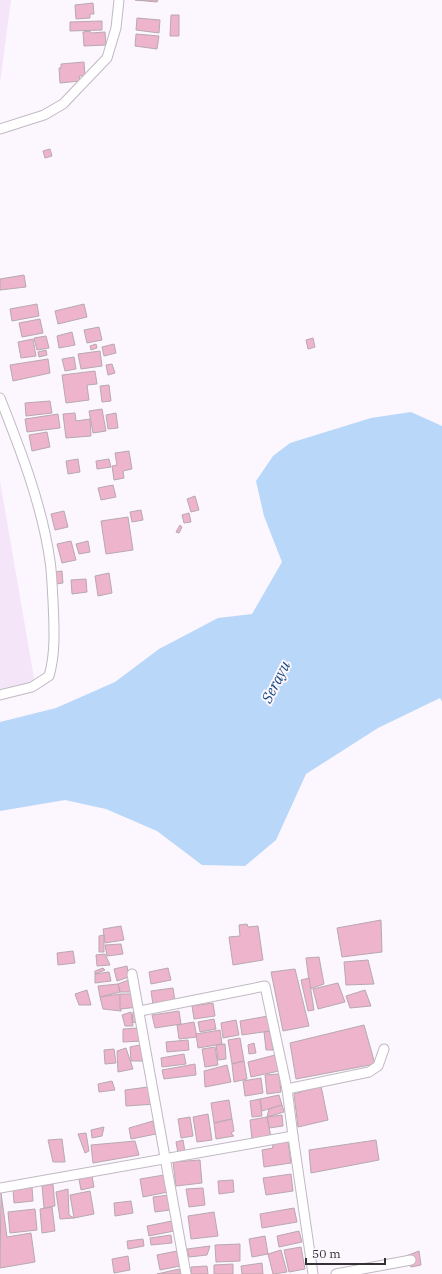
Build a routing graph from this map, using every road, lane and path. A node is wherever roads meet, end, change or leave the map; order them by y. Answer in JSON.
{"nodes":[{"id":1,"x":119,"y":0,"type":"edge"},
{"id":2,"x":0,"y":129,"type":"edge"},
{"id":3,"x":0,"y":398,"type":"edge"},
{"id":4,"x":0,"y":695,"type":"edge"},
{"id":5,"x":132,"y":974,"type":"dead end"},
{"id":6,"x":140,"y":1011,"type":"junction"},
{"id":7,"x":384,"y":1049,"type":"dead end"},
{"id":8,"x":286,"y":1089,"type":"junction"},
{"id":9,"x":293,"y":1136,"type":"junction"},
{"id":10,"x":166,"y":1159,"type":"junction"},
{"id":11,"x":0,"y":1188,"type":"edge"},
{"id":12,"x":412,"y":1260,"type":"dead end"},
{"id":13,"x":186,"y":1274,"type":"edge"},
{"id":14,"x":313,"y":1274,"type":"edge"},
{"id":15,"x":336,"y":1274,"type":"edge"}],
"edges":[{"from":1,"to":2,"type":"street"},
{"from":3,"to":4,"type":"street"},
{"from":5,"to":6,"type":"street"},
{"from":6,"to":8,"type":"street"},
{"from":6,"to":10,"type":"street"},
{"from":7,"to":8,"type":"street"},
{"from":8,"to":9,"type":"street"},
{"from":9,"to":10,"type":"street"},
{"from":9,"to":14,"type":"street"},
{"from":10,"to":11,"type":"street"},
{"from":10,"to":13,"type":"street"},
{"from":12,"to":15,"type":"street"}]}
